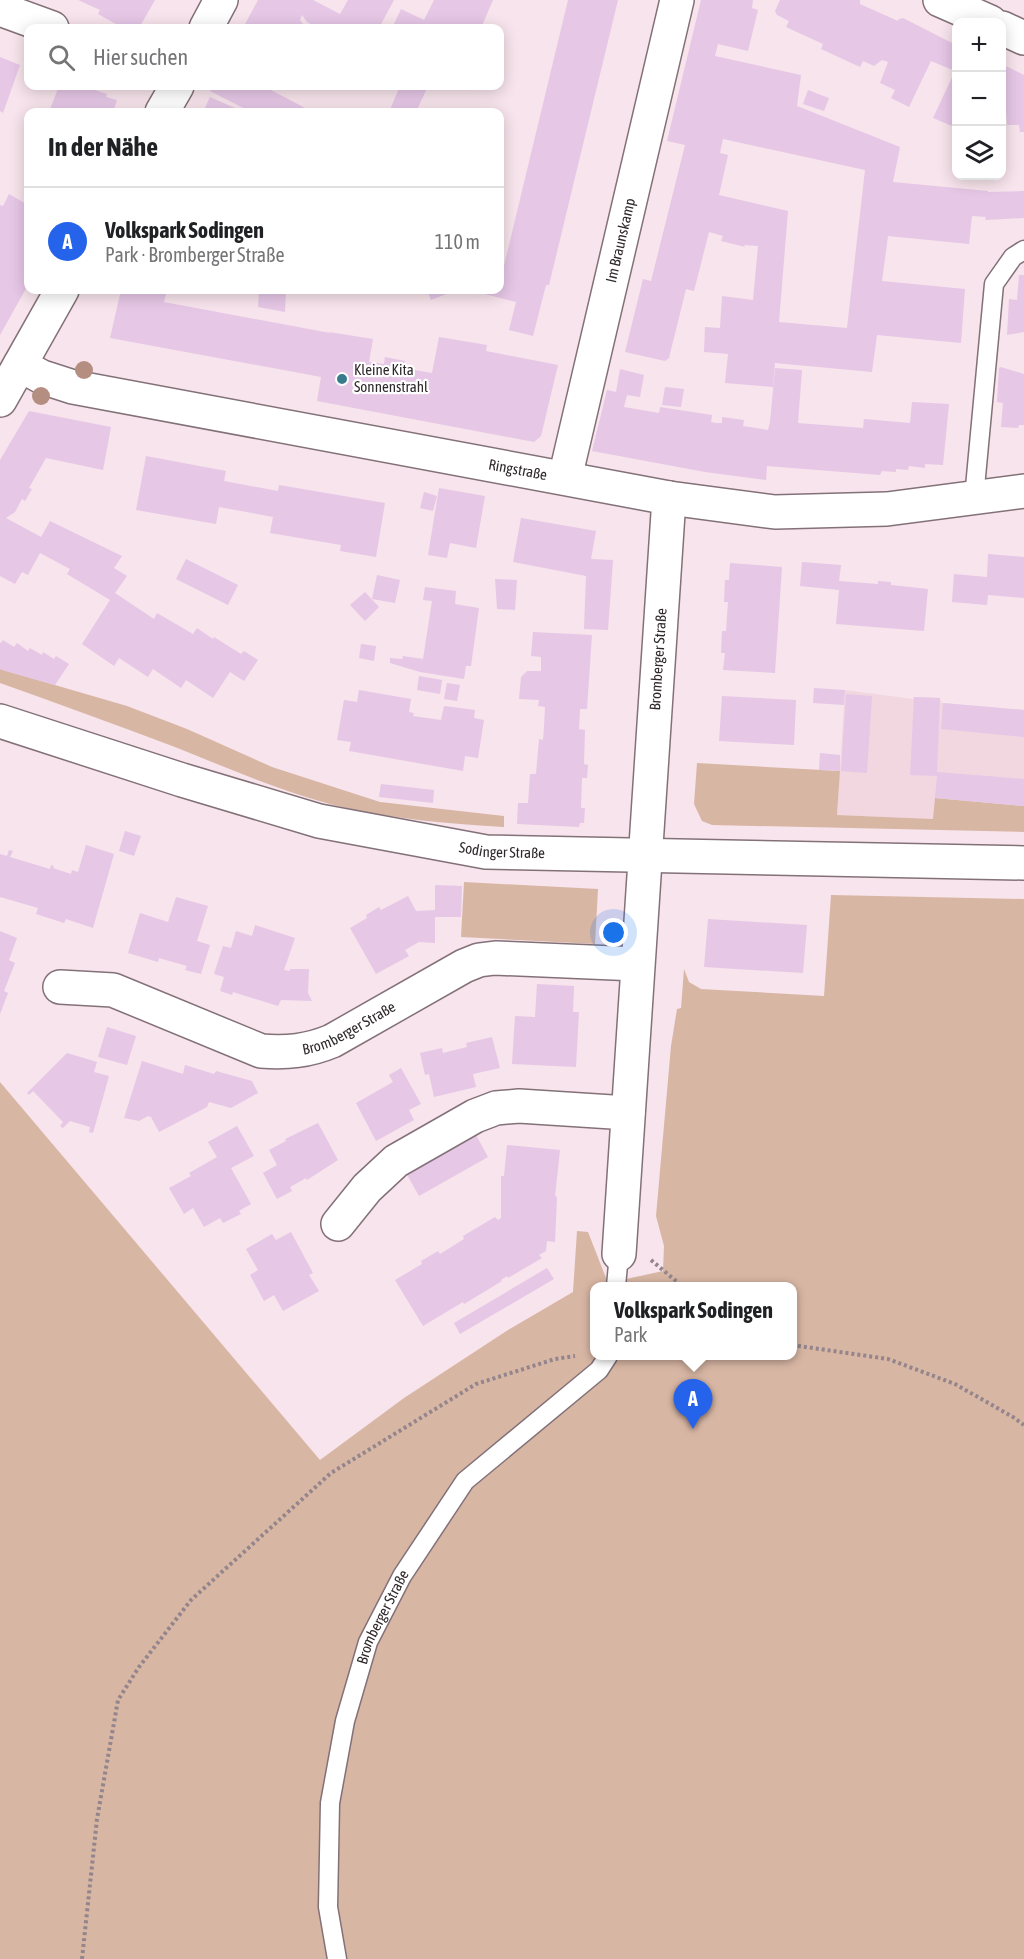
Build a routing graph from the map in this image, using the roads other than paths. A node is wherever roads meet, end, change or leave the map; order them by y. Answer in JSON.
{"nodes":[{"id":1,"x":221,"y":0,"type":"edge"},
{"id":2,"x":677,"y":0,"type":"edge"},
{"id":3,"x":940,"y":0,"type":"edge"},
{"id":4,"x":0,"y":9,"type":"edge"},
{"id":5,"x":981,"y":18,"type":"edge"},
{"id":6,"x":41,"y":24,"type":"edge"},
{"id":7,"x":208,"y":24,"type":"edge"},
{"id":8,"x":1006,"y":30,"type":"edge"},
{"id":9,"x":1024,"y":38,"type":"edge"},
{"id":10,"x":1024,"y":250,"type":"edge"},
{"id":11,"x":60,"y":294,"type":"edge"},
{"id":12,"x":20,"y":365,"type":"junction"},
{"id":13,"x":0,"y":398,"type":"edge"},
{"id":14,"x":565,"y":478,"type":"junction"},
{"id":15,"x":1024,"y":491,"type":"edge"},
{"id":16,"x":669,"y":498,"type":"junction"},
{"id":17,"x":974,"y":498,"type":"junction"},
{"id":18,"x":0,"y":721,"type":"edge"},
{"id":19,"x":644,"y":854,"type":"junction"},
{"id":20,"x":1024,"y":863,"type":"edge"},
{"id":21,"x":637,"y":964,"type":"junction"},
{"id":22,"x":60,"y":987,"type":"dead end"},
{"id":23,"x":628,"y":1113,"type":"junction"},
{"id":24,"x":338,"y":1224,"type":"dead end"},
{"id":25,"x":619,"y":1254,"type":"joint"},
{"id":26,"x":616,"y":1282,"type":"edge"},
{"id":27,"x":605,"y":1360,"type":"edge"},
{"id":28,"x":337,"y":1959,"type":"edge"}],
"edges":[{"from":1,"to":7,"type":"street"},
{"from":2,"to":14,"type":"street","name":"Im Braunskamp"},
{"from":3,"to":5,"type":"street"},
{"from":4,"to":6,"type":"street"},
{"from":8,"to":9,"type":"street"},
{"from":10,"to":17,"type":"lane"},
{"from":11,"to":12,"type":"street"},
{"from":12,"to":13,"type":"street"},
{"from":12,"to":14,"type":"street","name":"Ringstraße"},
{"from":14,"to":16,"type":"street","name":"Ringstraße"},
{"from":15,"to":17,"type":"street","name":"Ringstraße"},
{"from":16,"to":17,"type":"street","name":"Ringstraße"},
{"from":16,"to":19,"type":"street","name":"Bromberger Straße"},
{"from":18,"to":19,"type":"street","name":"Sodinger Straße"},
{"from":19,"to":20,"type":"street","name":"Sodinger Straße"},
{"from":19,"to":21,"type":"street","name":"Bromberger Straße"},
{"from":21,"to":22,"type":"street","name":"Bromberger Straße"},
{"from":21,"to":23,"type":"street","name":"Bromberger Straße"},
{"from":23,"to":24,"type":"street"},
{"from":23,"to":25,"type":"street","name":"Bromberger Straße"},
{"from":25,"to":26,"type":"lane","name":"Bromberger Straße"},
{"from":27,"to":28,"type":"lane","name":"Bromberger Straße"}]}
